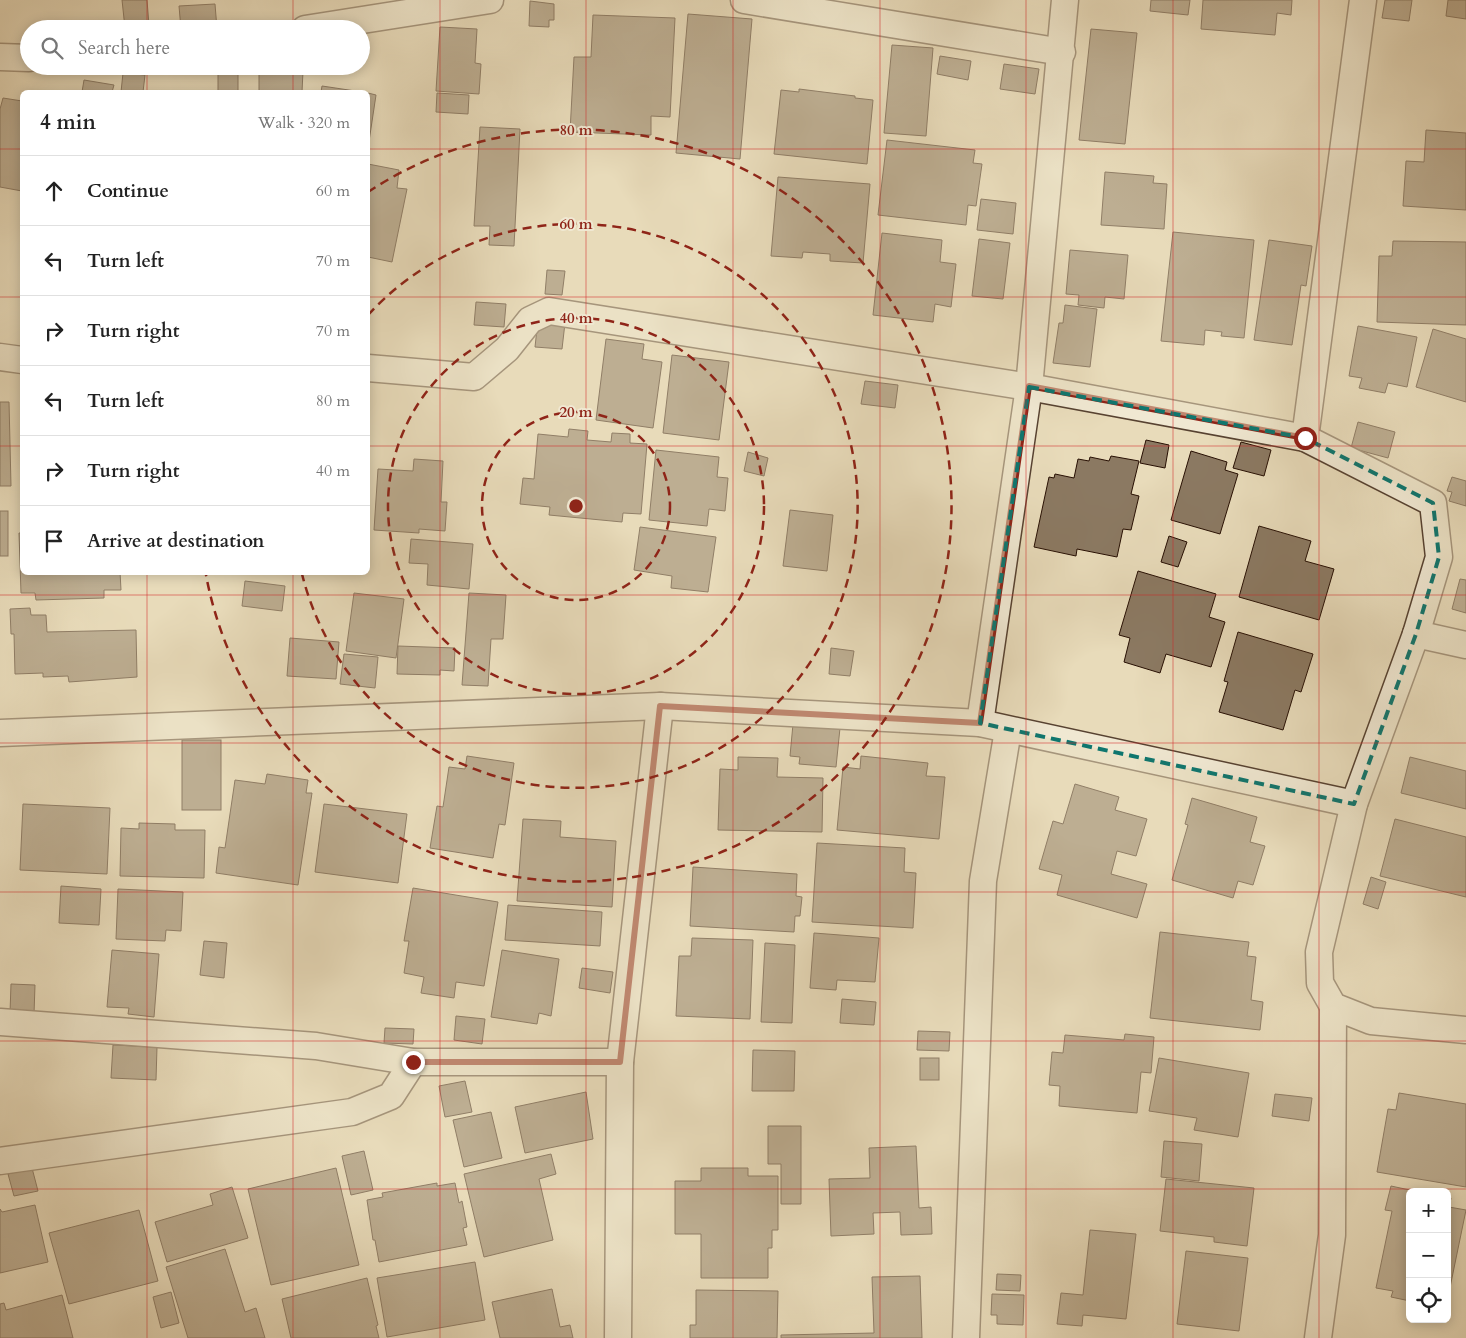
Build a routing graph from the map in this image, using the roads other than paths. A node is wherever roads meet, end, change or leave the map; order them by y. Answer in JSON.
{"nodes":[{"id":1,"x":490,"y":0,"type":"edge"},
{"id":2,"x":744,"y":0,"type":"edge"},
{"id":3,"x":1065,"y":0,"type":"edge"},
{"id":4,"x":1363,"y":0,"type":"edge"},
{"id":5,"x":363,"y":20,"type":"edge"},
{"id":6,"x":1062,"y":52,"type":"junction"},
{"id":7,"x":0,"y":57,"type":"edge"},
{"id":8,"x":20,"y":58,"type":"edge"},
{"id":9,"x":0,"y":357,"type":"edge"},
{"id":10,"x":20,"y":360,"type":"edge"},
{"id":11,"x":370,"y":368,"type":"edge"},
{"id":12,"x":1029,"y":386,"type":"junction"},
{"id":13,"x":1305,"y":438,"type":"junction"},
{"id":14,"x":1416,"y":634,"type":"junction"},
{"id":15,"x":1466,"y":645,"type":"edge"},
{"id":16,"x":660,"y":706,"type":"junction"},
{"id":17,"x":980,"y":723,"type":"junction"},
{"id":18,"x":1008,"y":730,"type":"junction"},
{"id":19,"x":0,"y":732,"type":"edge"},
{"id":20,"x":1354,"y":804,"type":"junction"},
{"id":21,"x":1333,"y":1006,"type":"junction"},
{"id":22,"x":0,"y":1022,"type":"edge"},
{"id":23,"x":1466,"y":1030,"type":"edge"},
{"id":24,"x":413,"y":1062,"type":"junction"},
{"id":25,"x":620,"y":1062,"type":"junction"},
{"id":26,"x":0,"y":1161,"type":"edge"},
{"id":27,"x":618,"y":1338,"type":"edge"},
{"id":28,"x":966,"y":1338,"type":"edge"},
{"id":29,"x":1318,"y":1338,"type":"edge"}],
"edges":[{"from":1,"to":5,"type":"street"},
{"from":2,"to":6,"type":"street"},
{"from":3,"to":6,"type":"street"},
{"from":4,"to":13,"type":"street"},
{"from":6,"to":12,"type":"street"},
{"from":7,"to":8,"type":"street"},
{"from":9,"to":10,"type":"street"},
{"from":11,"to":12,"type":"street"},
{"from":12,"to":13,"type":"street"},
{"from":12,"to":17,"type":"street"},
{"from":13,"to":14,"type":"street"},
{"from":14,"to":15,"type":"street"},
{"from":14,"to":20,"type":"street"},
{"from":16,"to":17,"type":"street"},
{"from":16,"to":19,"type":"street"},
{"from":16,"to":25,"type":"street"},
{"from":17,"to":18,"type":"street"},
{"from":18,"to":20,"type":"street"},
{"from":18,"to":28,"type":"street"},
{"from":20,"to":21,"type":"street"},
{"from":21,"to":23,"type":"street"},
{"from":21,"to":29,"type":"street"},
{"from":22,"to":24,"type":"street"},
{"from":24,"to":25,"type":"street"},
{"from":24,"to":26,"type":"street"},
{"from":25,"to":27,"type":"street"}]}
